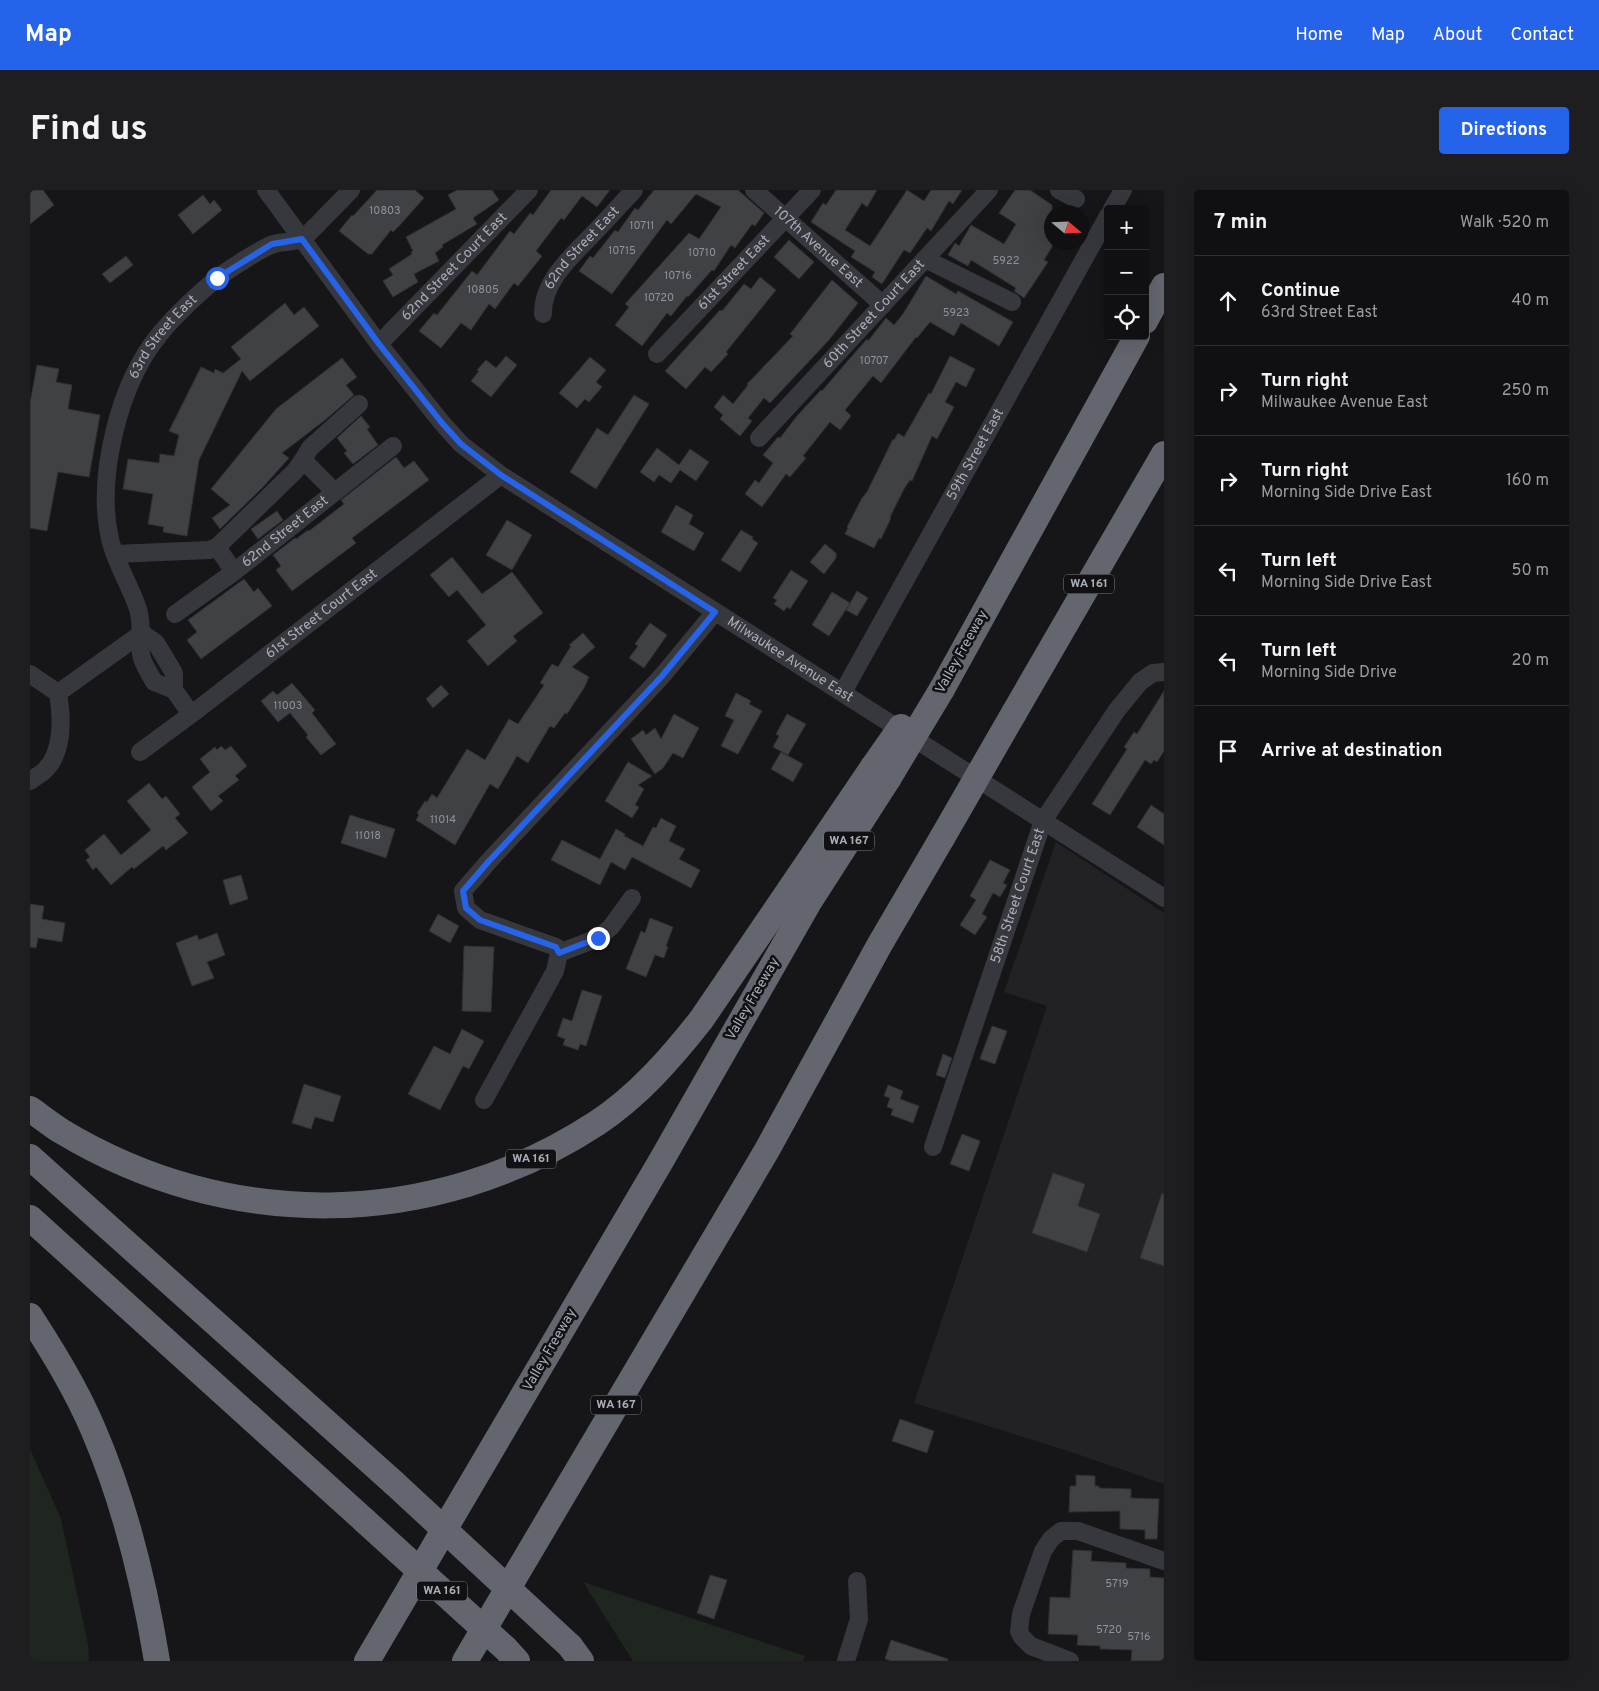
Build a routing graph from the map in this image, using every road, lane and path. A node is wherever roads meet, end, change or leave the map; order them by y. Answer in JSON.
{"nodes":[{"id":1,"x":266,"y":190,"type":"edge"},
{"id":2,"x":351,"y":190,"type":"edge"},
{"id":3,"x":529,"y":190,"type":"edge"},
{"id":4,"x":634,"y":190,"type":"edge"},
{"id":5,"x":754,"y":190,"type":"edge"},
{"id":6,"x":812,"y":190,"type":"edge"},
{"id":7,"x":989,"y":190,"type":"edge"},
{"id":8,"x":1059,"y":190,"type":"edge"},
{"id":9,"x":1123,"y":190,"type":"edge"},
{"id":10,"x":1076,"y":199,"type":"dead end"},
{"id":11,"x":1114,"y":205,"type":"edge"},
{"id":12,"x":787,"y":218,"type":"junction"},
{"id":13,"x":1104,"y":223,"type":"edge"},
{"id":14,"x":302,"y":239,"type":"junction"},
{"id":15,"x":925,"y":259,"type":"junction"},
{"id":16,"x":1164,"y":286,"type":"edge"},
{"id":17,"x":1012,"y":302,"type":"dead end"},
{"id":18,"x":883,"y":305,"type":"junction"},
{"id":19,"x":1149,"y":313,"type":"edge"},
{"id":20,"x":543,"y":314,"type":"dead end"},
{"id":21,"x":1135,"y":340,"type":"edge"},
{"id":22,"x":379,"y":344,"type":"junction"},
{"id":23,"x":657,"y":354,"type":"dead end"},
{"id":24,"x":359,"y":404,"type":"dead end"},
{"id":25,"x":759,"y":438,"type":"dead end"},
{"id":26,"x":393,"y":446,"type":"dead end"},
{"id":27,"x":1164,"y":454,"type":"edge"},
{"id":28,"x":303,"y":460,"type":"junction"},
{"id":29,"x":501,"y":475,"type":"junction"},
{"id":30,"x":335,"y":492,"type":"junction"},
{"id":31,"x":217,"y":547,"type":"junction"},
{"id":32,"x":115,"y":554,"type":"junction"},
{"id":33,"x":234,"y":572,"type":"junction"},
{"id":34,"x":715,"y":612,"type":"junction"},
{"id":35,"x":175,"y":614,"type":"dead end"},
{"id":36,"x":142,"y":633,"type":"junction"},
{"id":37,"x":1158,"y":673,"type":"edge"},
{"id":38,"x":30,"y":674,"type":"edge"},
{"id":39,"x":843,"y":692,"type":"junction"},
{"id":40,"x":58,"y":693,"type":"junction"},
{"id":41,"x":191,"y":714,"type":"junction"},
{"id":42,"x":140,"y":752,"type":"dead end"},
{"id":43,"x":881,"y":773,"type":"junction"},
{"id":44,"x":30,"y":781,"type":"edge"},
{"id":45,"x":1043,"y":821,"type":"junction"},
{"id":46,"x":632,"y":898,"type":"dead end"},
{"id":47,"x":1164,"y":898,"type":"edge"},
{"id":48,"x":559,"y":953,"type":"junction"},
{"id":49,"x":484,"y":1100,"type":"dead end"},
{"id":50,"x":30,"y":1109,"type":"edge"},
{"id":51,"x":933,"y":1147,"type":"dead end"},
{"id":52,"x":767,"y":1150,"type":"junction"},
{"id":53,"x":30,"y":1157,"type":"edge"},
{"id":54,"x":30,"y":1218,"type":"edge"},
{"id":55,"x":30,"y":1316,"type":"edge"},
{"id":56,"x":1164,"y":1561,"type":"edge"},
{"id":57,"x":857,"y":1581,"type":"dead end"},
{"id":58,"x":576,"y":1653,"type":"edge"},
{"id":59,"x":157,"y":1661,"type":"edge"},
{"id":60,"x":367,"y":1661,"type":"edge"},
{"id":61,"x":465,"y":1661,"type":"edge"},
{"id":62,"x":483,"y":1661,"type":"edge"},
{"id":63,"x":517,"y":1661,"type":"edge"},
{"id":64,"x":846,"y":1661,"type":"edge"},
{"id":65,"x":1070,"y":1661,"type":"edge"}],
"edges":[{"from":1,"to":14,"type":"street","name":"Milwaukee Avenue East"},
{"from":2,"to":14,"type":"street"},
{"from":3,"to":22,"type":"street","name":"62nd Street Court East"},
{"from":4,"to":20,"type":"street","name":"62nd Street East"},
{"from":5,"to":12,"type":"street","name":"107th Avenue East"},
{"from":6,"to":12,"type":"street","name":"61st Street East"},
{"from":7,"to":15,"type":"street","name":"60th Street Court East"},
{"from":8,"to":10,"type":"street"},
{"from":9,"to":11,"type":"street"},
{"from":12,"to":18,"type":"street","name":"107th Avenue East"},
{"from":12,"to":23,"type":"street","name":"61st Street East"},
{"from":13,"to":39,"type":"street","name":"59th Street East"},
{"from":14,"to":22,"type":"street","name":"Milwaukee Avenue East"},
{"from":14,"to":32,"type":"street","name":"63rd Street East"},
{"from":15,"to":17,"type":"street"},
{"from":15,"to":18,"type":"street","name":"60th Street Court East"},
{"from":16,"to":19,"type":"highway"},
{"from":18,"to":25,"type":"street","name":"60th Street Court East"},
{"from":21,"to":43,"type":"highway","name":"Valley Freeway","number":"WA 167","bridge":true},
{"from":22,"to":29,"type":"street","name":"Milwaukee Avenue East"},
{"from":24,"to":28,"type":"street"},
{"from":26,"to":30,"type":"street","name":"62nd Street East"},
{"from":27,"to":52,"type":"highway","number":"WA 161","bridge":true},
{"from":28,"to":30,"type":"street","name":"62nd Street East"},
{"from":28,"to":31,"type":"street"},
{"from":29,"to":34,"type":"street","name":"Milwaukee Avenue East"},
{"from":29,"to":41,"type":"street","name":"61st Street Court East"},
{"from":30,"to":33,"type":"street","name":"62nd Street East"},
{"from":31,"to":32,"type":"street"},
{"from":31,"to":33,"type":"street","name":"62nd Street East"},
{"from":32,"to":36,"type":"street","name":"63rd Street East"},
{"from":33,"to":35,"type":"street","name":"62nd Street East"},
{"from":34,"to":39,"type":"street","name":"Milwaukee Avenue East"},
{"from":34,"to":48,"type":"street"},
{"from":36,"to":40,"type":"street"},
{"from":36,"to":41,"type":"street"},
{"from":37,"to":45,"type":"street","name":"58th Street Court East"},
{"from":38,"to":40,"type":"street"},
{"from":39,"to":45,"type":"street","name":"Milwaukee Avenue East"},
{"from":40,"to":44,"type":"street"},
{"from":41,"to":42,"type":"street","name":"61st Street Court East"},
{"from":43,"to":50,"type":"highway","number":"WA 161"},
{"from":43,"to":60,"type":"highway","name":"Valley Freeway","number":"WA 167"},
{"from":45,"to":47,"type":"street","name":"Milwaukee Avenue East"},
{"from":45,"to":51,"type":"street","name":"58th Street Court East"},
{"from":46,"to":48,"type":"street"},
{"from":48,"to":49,"type":"street"},
{"from":52,"to":61,"type":"highway","number":"WA 167"},
{"from":52,"to":62,"type":"highway","number":"WA 161"},
{"from":53,"to":58,"type":"highway","bridge":true},
{"from":54,"to":63,"type":"highway","number":"WA 161","bridge":true},
{"from":55,"to":59,"type":"highway"},
{"from":56,"to":65,"type":"street"},
{"from":57,"to":64,"type":"street"}]}
